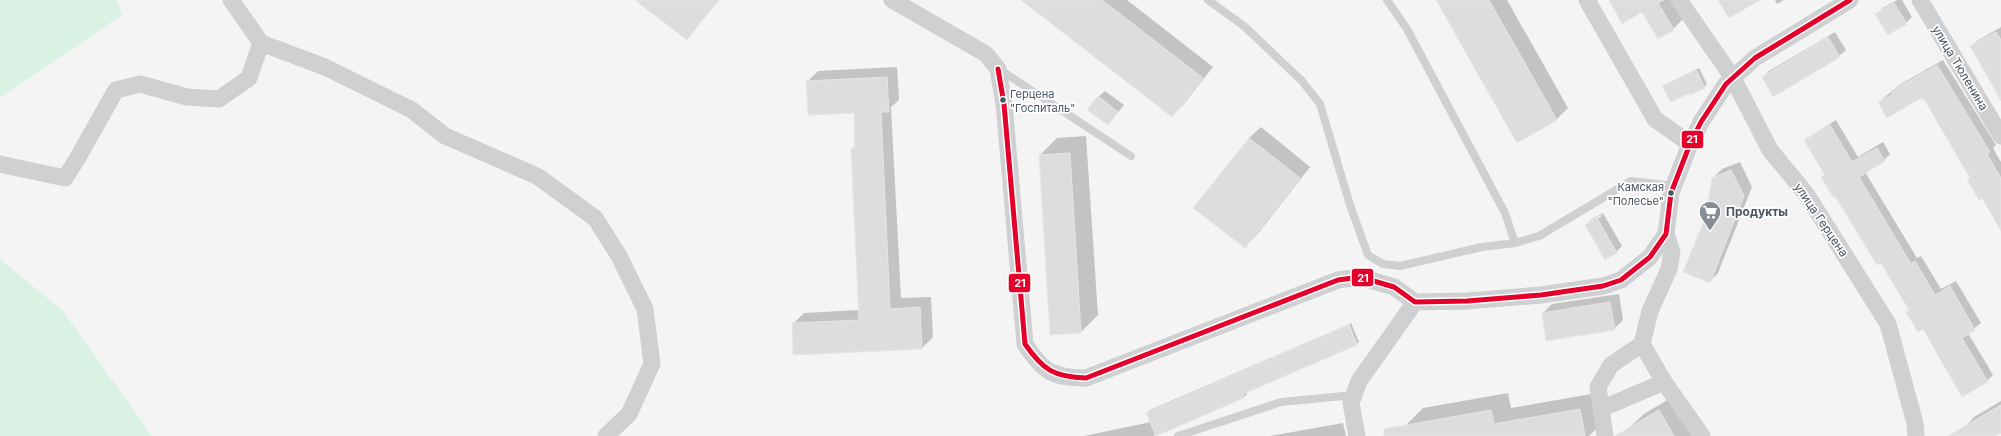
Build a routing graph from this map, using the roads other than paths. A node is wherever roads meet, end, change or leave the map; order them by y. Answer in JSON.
{"nodes":[{"id":1,"x":230,"y":0,"type":"edge"},
{"id":2,"x":892,"y":0,"type":"edge"},
{"id":3,"x":1208,"y":0,"type":"edge"},
{"id":4,"x":1387,"y":0,"type":"edge"},
{"id":5,"x":1587,"y":0,"type":"edge"},
{"id":6,"x":1679,"y":0,"type":"edge"},
{"id":7,"x":1850,"y":0,"type":"edge"},
{"id":8,"x":1920,"y":0,"type":"edge"},
{"id":9,"x":261,"y":43,"type":"junction"},
{"id":10,"x":998,"y":69,"type":"junction"},
{"id":11,"x":1733,"y":78,"type":"junction"},
{"id":12,"x":2001,"y":136,"type":"edge"},
{"id":13,"x":1690,"y":144,"type":"junction"},
{"id":14,"x":1131,"y":156,"type":"dead end"},
{"id":15,"x":0,"y":164,"type":"edge"},
{"id":16,"x":1674,"y":186,"type":"junction"},
{"id":17,"x":1666,"y":234,"type":"junction"},
{"id":18,"x":1515,"y":243,"type":"junction"},
{"id":19,"x":1415,"y":302,"type":"junction"},
{"id":20,"x":1642,"y":344,"type":"junction"},
{"id":21,"x":1664,"y":382,"type":"junction"},
{"id":22,"x":1354,"y":395,"type":"junction"},
{"id":23,"x":1601,"y":409,"type":"junction"},
{"id":24,"x":606,"y":436,"type":"edge"},
{"id":25,"x":1178,"y":436,"type":"edge"},
{"id":26,"x":1357,"y":436,"type":"edge"},
{"id":27,"x":1605,"y":436,"type":"edge"},
{"id":28,"x":1702,"y":436,"type":"edge"},
{"id":29,"x":1916,"y":436,"type":"edge"}],
"edges":[{"from":1,"to":9,"type":"street"},
{"from":2,"to":10,"type":"street"},
{"from":3,"to":18,"type":"lane"},
{"from":4,"to":18,"type":"lane"},
{"from":5,"to":13,"type":"street"},
{"from":6,"to":11,"type":"street","name":"улица Герцена"},
{"from":7,"to":11,"type":"street"},
{"from":8,"to":12,"type":"street","name":"улица Тюленина"},
{"from":9,"to":15,"type":"street"},
{"from":9,"to":24,"type":"street"},
{"from":10,"to":14,"type":"lane"},
{"from":10,"to":19,"type":"street"},
{"from":11,"to":13,"type":"street"},
{"from":11,"to":29,"type":"street","name":"улица Герцена"},
{"from":13,"to":16,"type":"street"},
{"from":16,"to":17,"type":"street"},
{"from":16,"to":18,"type":"lane"},
{"from":17,"to":19,"type":"street"},
{"from":17,"to":20,"type":"street"},
{"from":19,"to":22,"type":"street"},
{"from":20,"to":21,"type":"street"},
{"from":20,"to":23,"type":"street"},
{"from":21,"to":23,"type":"street"},
{"from":21,"to":28,"type":"street"},
{"from":22,"to":25,"type":"lane"},
{"from":22,"to":26,"type":"street"},
{"from":23,"to":27,"type":"street"}]}
